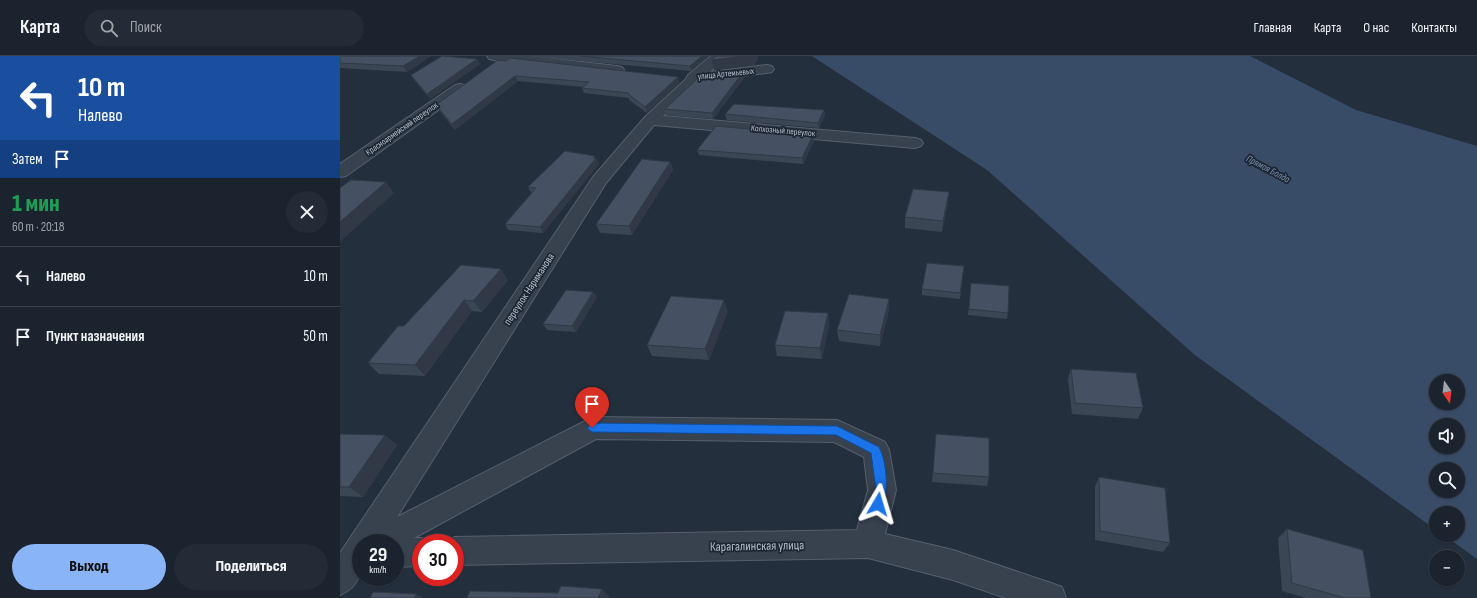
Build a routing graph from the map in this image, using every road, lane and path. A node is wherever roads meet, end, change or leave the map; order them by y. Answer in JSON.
{"nodes":[{"id":1,"x":494,"y":56,"type":"edge"},
{"id":2,"x":503,"y":56,"type":"edge"},
{"id":3,"x":719,"y":56,"type":"edge"},
{"id":4,"x":767,"y":69,"type":"dead end"},
{"id":5,"x":632,"y":72,"type":"edge"},
{"id":6,"x":676,"y":77,"type":"edge"},
{"id":7,"x":697,"y":78,"type":"junction"},
{"id":8,"x":650,"y":120,"type":"junction"},
{"id":9,"x":915,"y":143,"type":"dead end"},
{"id":10,"x":340,"y":172,"type":"edge"},
{"id":11,"x":370,"y":534,"type":"edge"},
{"id":12,"x":389,"y":534,"type":"edge"},
{"id":13,"x":868,"y":544,"type":"junction"},
{"id":14,"x":464,"y":551,"type":"edge"},
{"id":15,"x":352,"y":561,"type":"edge"},
{"id":16,"x":340,"y":580,"type":"edge"},
{"id":17,"x":1052,"y":598,"type":"edge"}],
"edges":[{"from":1,"to":2,"type":"street"},
{"from":2,"to":5,"type":"street"},
{"from":2,"to":10,"type":"street","name":"Красноармейский переулок"},
{"from":3,"to":7,"type":"street","name":"переулок Нариманова"},
{"from":4,"to":7,"type":"street","name":"улица Артемьевых"},
{"from":6,"to":7,"type":"street","name":"улица Артемьевых"},
{"from":7,"to":8,"type":"street","name":"переулок Нариманова"},
{"from":8,"to":9,"type":"street","name":"Колхозный переулок"},
{"from":8,"to":11,"type":"street","name":"переулок Нариманова"},
{"from":12,"to":13,"type":"street"},
{"from":13,"to":14,"type":"street","name":"Карагалинская улица"},
{"from":13,"to":17,"type":"street","name":"Карагалинская улица"},
{"from":15,"to":16,"type":"street","name":"переулок Нариманова"}]}
